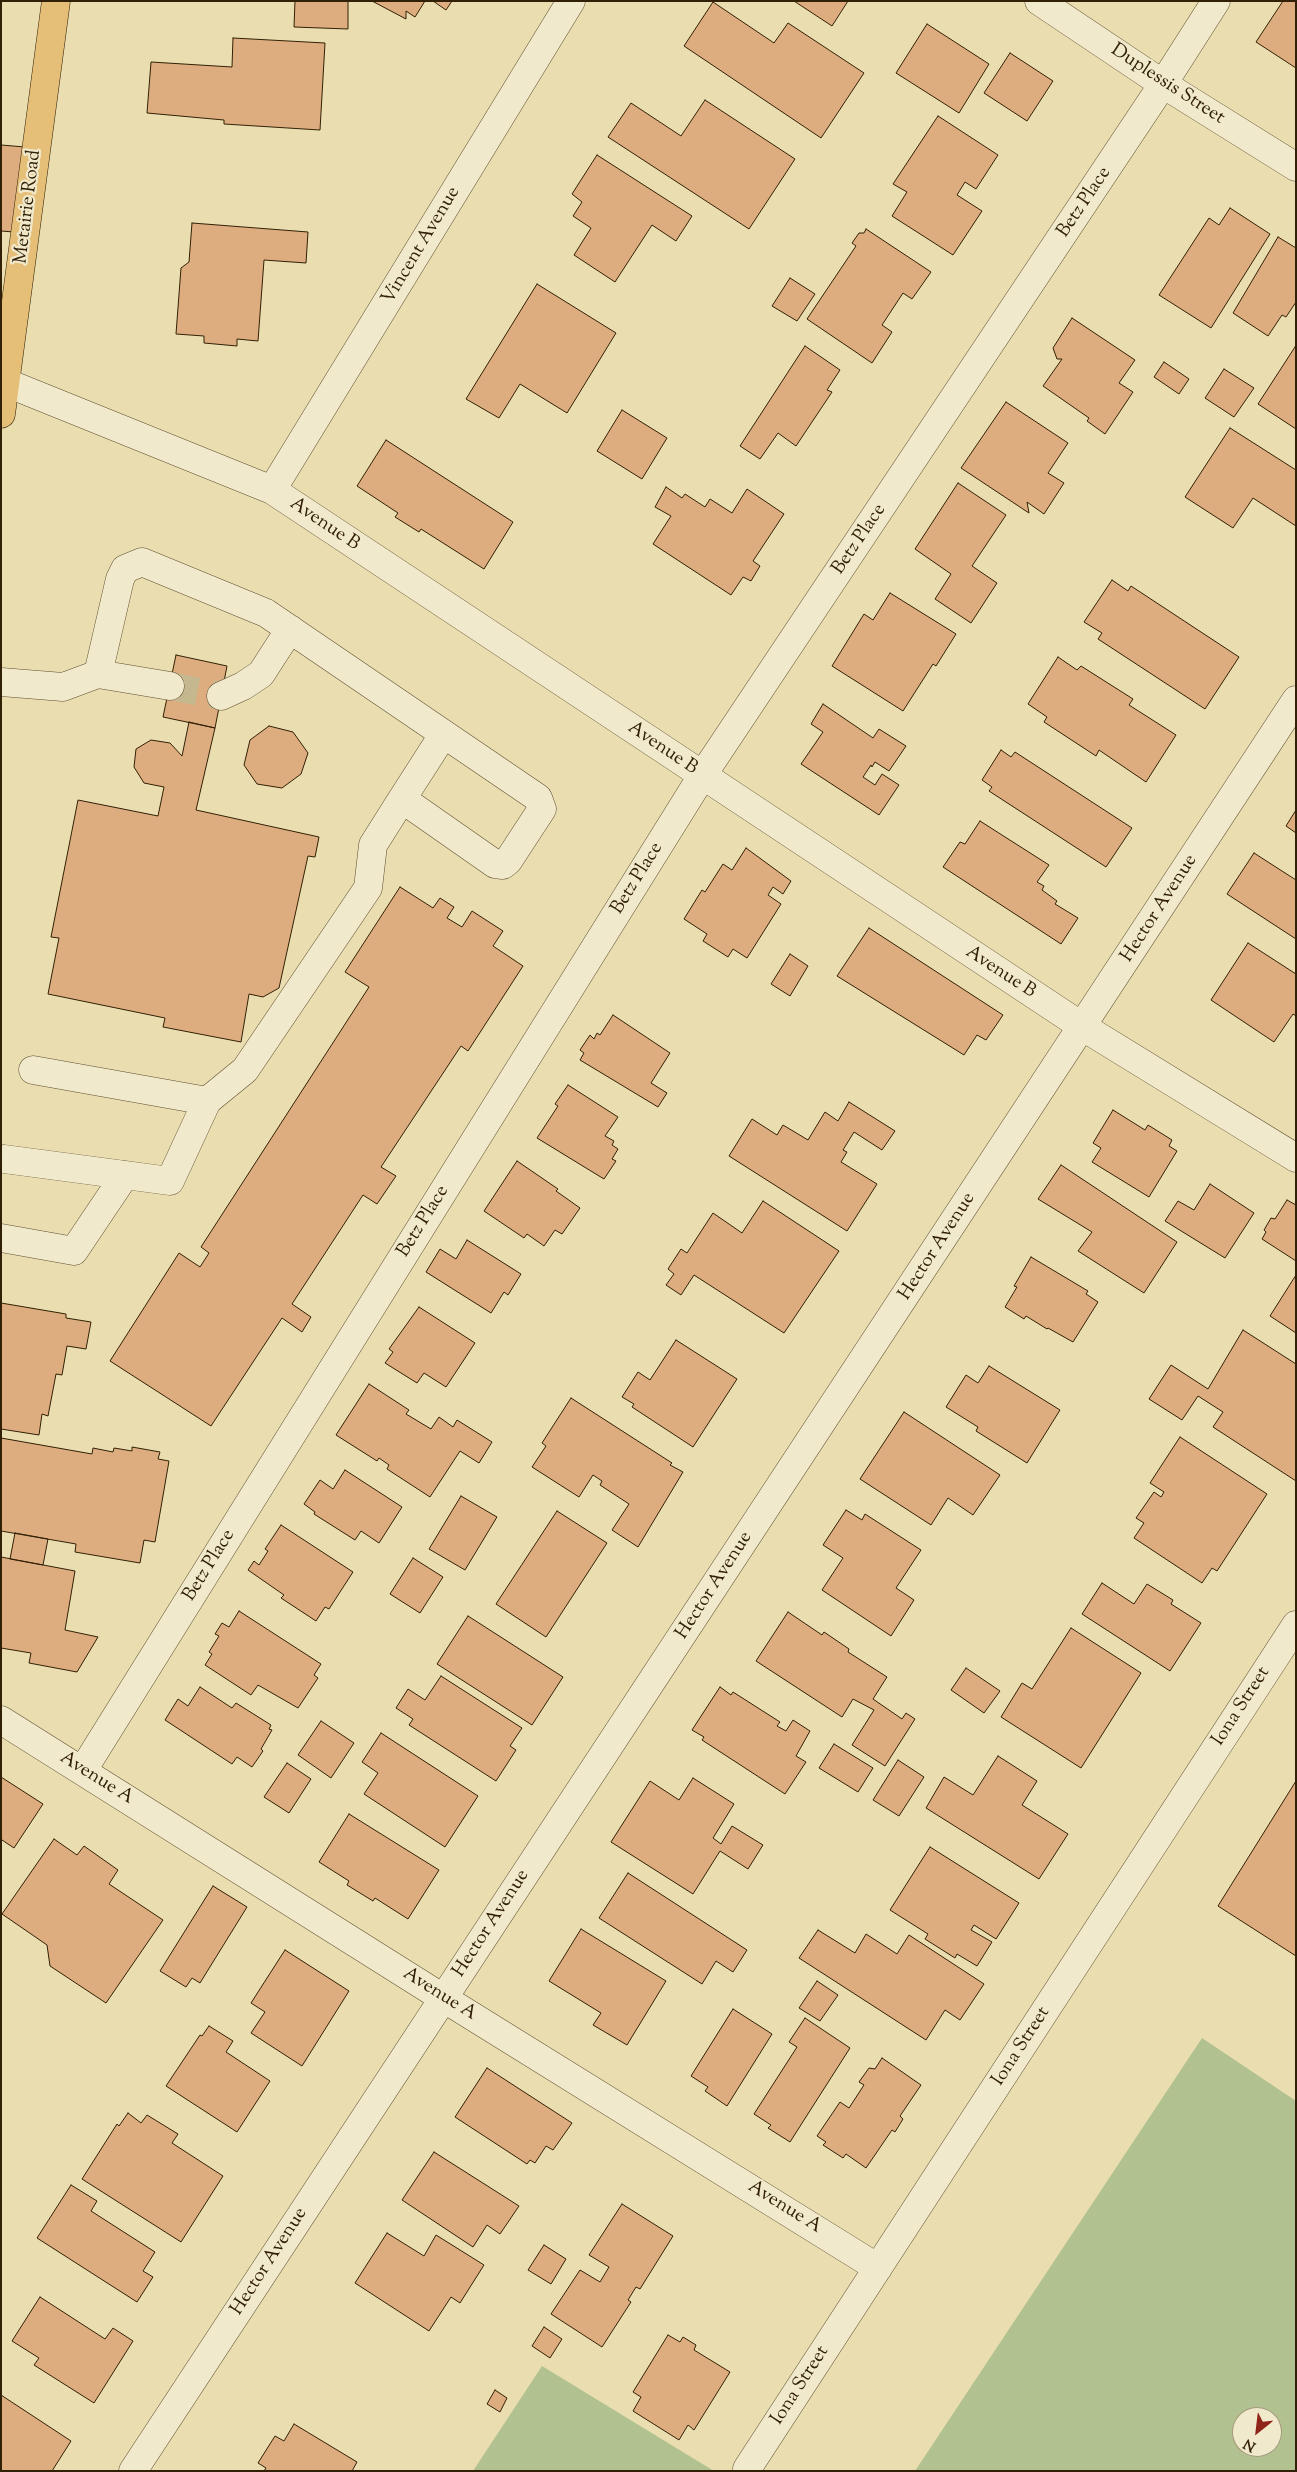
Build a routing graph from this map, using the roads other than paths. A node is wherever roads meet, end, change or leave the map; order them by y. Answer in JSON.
{"nodes":[{"id":1,"x":56,"y":1,"type":"edge"},
{"id":2,"x":572,"y":1,"type":"edge"},
{"id":3,"x":1039,"y":1,"type":"edge"},
{"id":4,"x":1216,"y":1,"type":"edge"},
{"id":5,"x":1164,"y":84,"type":"junction"},
{"id":6,"x":1296,"y":167,"type":"edge"},
{"id":7,"x":10,"y":290,"type":"edge"},
{"id":8,"x":7,"y":383,"type":"junction"},
{"id":9,"x":1,"y":414,"type":"edge"},
{"id":10,"x":272,"y":490,"type":"junction"},
{"id":11,"x":290,"y":629,"type":"junction"},
{"id":12,"x":98,"y":674,"type":"junction"},
{"id":13,"x":1,"y":682,"type":"edge"},
{"id":14,"x":170,"y":686,"type":"tunnel mouth"},
{"id":15,"x":221,"y":696,"type":"tunnel mouth"},
{"id":16,"x":1296,"y":700,"type":"edge"},
{"id":17,"x":443,"y":735,"type":"junction"},
{"id":18,"x":702,"y":776,"type":"junction"},
{"id":19,"x":402,"y":798,"type":"junction"},
{"id":20,"x":1083,"y":1028,"type":"junction"},
{"id":21,"x":33,"y":1070,"type":"dead end"},
{"id":22,"x":207,"y":1101,"type":"junction"},
{"id":23,"x":1296,"y":1158,"type":"edge"},
{"id":24,"x":4,"y":1159,"type":"dead end"},
{"id":25,"x":125,"y":1175,"type":"junction"},
{"id":26,"x":1,"y":1238,"type":"edge"},
{"id":27,"x":1296,"y":1625,"type":"edge"},
{"id":28,"x":1,"y":1720,"type":"edge"},
{"id":29,"x":83,"y":1770,"type":"junction"},
{"id":30,"x":443,"y":1998,"type":"junction"},
{"id":31,"x":878,"y":2268,"type":"junction"},
{"id":32,"x":747,"y":2468,"type":"dead end"},
{"id":33,"x":134,"y":2471,"type":"edge"}],
"edges":[{"from":1,"to":7,"type":"main road","name":"Metairie Road"},
{"from":2,"to":10,"type":"street","name":"Vincent Avenue"},
{"from":3,"to":5,"type":"street","name":"Duplessis Street"},
{"from":4,"to":5,"type":"street","name":"Betz Place"},
{"from":5,"to":6,"type":"street","name":"Duplessis Street"},
{"from":5,"to":18,"type":"street","name":"Betz Place"},
{"from":7,"to":8,"type":"main road","name":"Metairie Road"},
{"from":8,"to":9,"type":"main road","name":"Metairie Road"},
{"from":8,"to":10,"type":"street","name":"Avenue B"},
{"from":10,"to":18,"type":"street","name":"Avenue B"},
{"from":11,"to":12,"type":"street"},
{"from":11,"to":15,"type":"street"},
{"from":11,"to":17,"type":"street"},
{"from":12,"to":13,"type":"street"},
{"from":12,"to":14,"type":"street"},
{"from":16,"to":20,"type":"street","name":"Hector Avenue"},
{"from":17,"to":19,"type":"street"},
{"from":17,"to":19,"type":"street"},
{"from":18,"to":20,"type":"street","name":"Avenue B"},
{"from":18,"to":29,"type":"street","name":"Betz Place"},
{"from":19,"to":22,"type":"street"},
{"from":20,"to":23,"type":"street","name":"Avenue B"},
{"from":20,"to":30,"type":"street","name":"Hector Avenue"},
{"from":21,"to":22,"type":"street"},
{"from":22,"to":25,"type":"street"},
{"from":24,"to":25,"type":"street"},
{"from":25,"to":26,"type":"street"},
{"from":27,"to":31,"type":"street","name":"Iona Street"},
{"from":28,"to":29,"type":"street","name":"Avenue A"},
{"from":29,"to":30,"type":"street","name":"Avenue A"},
{"from":30,"to":31,"type":"street","name":"Avenue A"},
{"from":30,"to":33,"type":"street","name":"Hector Avenue"},
{"from":31,"to":32,"type":"street","name":"Iona Street"}]}
